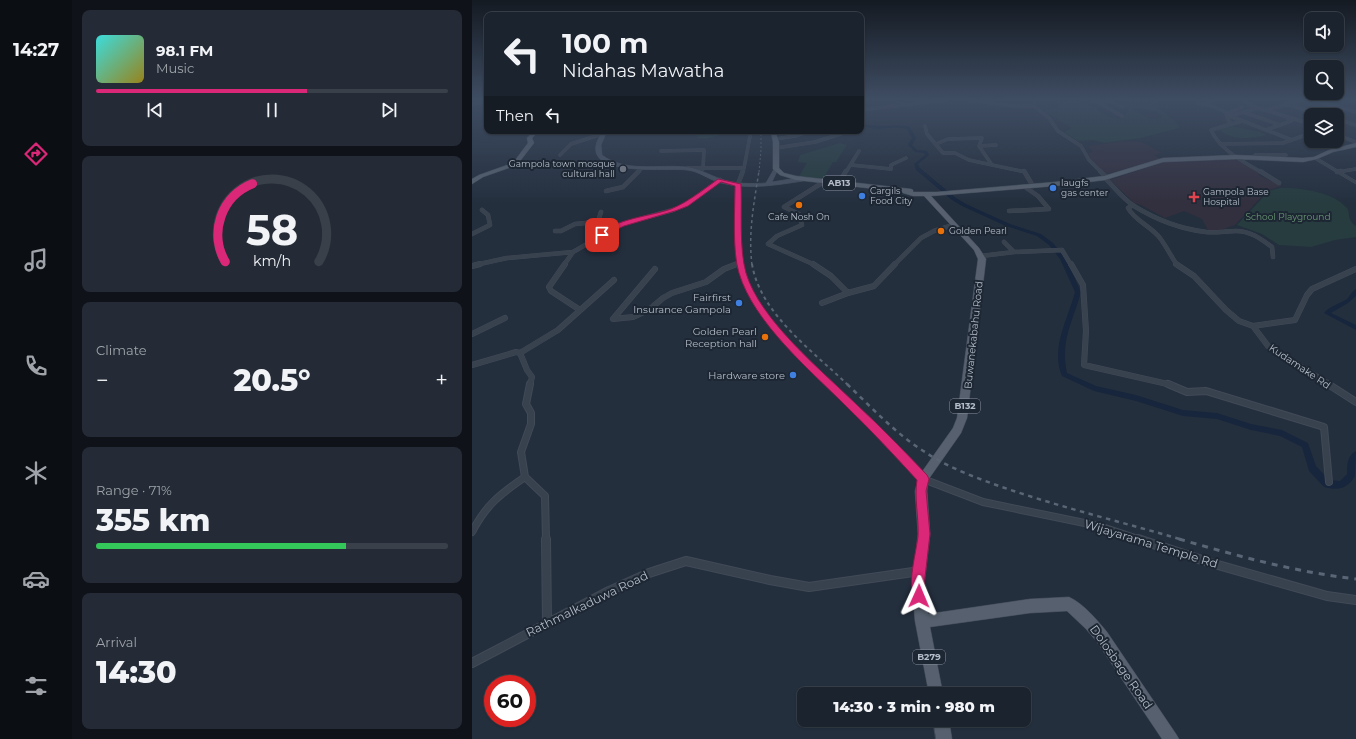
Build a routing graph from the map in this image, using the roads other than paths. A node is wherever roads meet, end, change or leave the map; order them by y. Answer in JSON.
{"nodes":[{"id":1,"x":533,"y":134,"type":"edge"},
{"id":2,"x":597,"y":134,"type":"edge"},
{"id":3,"x":603,"y":134,"type":"edge"},
{"id":4,"x":750,"y":134,"type":"edge"},
{"id":5,"x":774,"y":134,"type":"edge"},
{"id":6,"x":801,"y":134,"type":"edge"},
{"id":7,"x":839,"y":134,"type":"edge"},
{"id":8,"x":927,"y":134,"type":"edge"},
{"id":9,"x":1063,"y":134,"type":"edge"},
{"id":10,"x":1213,"y":134,"type":"edge"},
{"id":11,"x":1278,"y":134,"type":"edge"},
{"id":12,"x":1304,"y":136,"type":"edge"},
{"id":13,"x":1344,"y":137,"type":"edge"},
{"id":14,"x":775,"y":139,"type":"junction"},
{"id":15,"x":1292,"y":140,"type":"junction"},
{"id":16,"x":1356,"y":142,"type":"edge"},
{"id":17,"x":936,"y":144,"type":"junction"},
{"id":18,"x":1220,"y":144,"type":"junction"},
{"id":19,"x":996,"y":145,"type":"dead end"},
{"id":20,"x":979,"y":146,"type":"junction"},
{"id":21,"x":776,"y":148,"type":"junction"},
{"id":22,"x":661,"y":151,"type":"dead end"},
{"id":23,"x":859,"y":151,"type":"dead end"},
{"id":24,"x":560,"y":155,"type":"dead end"},
{"id":25,"x":1286,"y":155,"type":"dead end"},
{"id":26,"x":1236,"y":156,"type":"junction"},
{"id":27,"x":906,"y":158,"type":"dead end"},
{"id":28,"x":1255,"y":158,"type":"junction"},
{"id":29,"x":1315,"y":158,"type":"junction"},
{"id":30,"x":850,"y":165,"type":"junction"},
{"id":31,"x":992,"y":165,"type":"junction"},
{"id":32,"x":642,"y":168,"type":"junction"},
{"id":33,"x":687,"y":168,"type":"junction"},
{"id":34,"x":744,"y":168,"type":"junction"},
{"id":35,"x":703,"y":169,"type":"junction"},
{"id":36,"x":776,"y":169,"type":"junction"},
{"id":37,"x":1356,"y":169,"type":"edge"},
{"id":38,"x":1337,"y":172,"type":"junction"},
{"id":39,"x":1105,"y":177,"type":"junction"},
{"id":40,"x":803,"y":179,"type":"junction"},
{"id":41,"x":720,"y":180,"type":"junction"},
{"id":42,"x":825,"y":181,"type":"junction"},
{"id":43,"x":472,"y":182,"type":"edge"},
{"id":44,"x":1279,"y":182,"type":"dead end"},
{"id":45,"x":839,"y":183,"type":"junction"},
{"id":46,"x":1356,"y":183,"type":"edge"},
{"id":47,"x":738,"y":184,"type":"junction"},
{"id":48,"x":768,"y":184,"type":"junction"},
{"id":49,"x":1033,"y":186,"type":"junction"},
{"id":50,"x":1025,"y":187,"type":"junction"},
{"id":51,"x":606,"y":191,"type":"dead end"},
{"id":52,"x":931,"y":194,"type":"junction"},
{"id":53,"x":1133,"y":205,"type":"junction"},
{"id":54,"x":482,"y":210,"type":"dead end"},
{"id":55,"x":1009,"y":211,"type":"dead end"},
{"id":56,"x":601,"y":212,"type":"dead end"},
{"id":57,"x":597,"y":222,"type":"junction"},
{"id":58,"x":953,"y":224,"type":"junction"},
{"id":59,"x":555,"y":232,"type":"dead end"},
{"id":60,"x":472,"y":234,"type":"edge"},
{"id":61,"x":592,"y":240,"type":"junction"},
{"id":62,"x":1004,"y":242,"type":"dead end"},
{"id":63,"x":573,"y":252,"type":"junction"},
{"id":64,"x":1014,"y":252,"type":"junction"},
{"id":65,"x":981,"y":256,"type":"junction"},
{"id":66,"x":1273,"y":257,"type":"dead end"},
{"id":67,"x":741,"y":262,"type":"junction"},
{"id":68,"x":472,"y":266,"type":"edge"},
{"id":69,"x":1356,"y":268,"type":"edge"},
{"id":70,"x":655,"y":269,"type":"dead end"},
{"id":71,"x":614,"y":280,"type":"dead end"},
{"id":72,"x":848,"y":293,"type":"junction"},
{"id":73,"x":822,"y":303,"type":"dead end"},
{"id":74,"x":580,"y":310,"type":"junction"},
{"id":75,"x":505,"y":318,"type":"dead end"},
{"id":76,"x":1253,"y":326,"type":"junction"},
{"id":77,"x":472,"y":334,"type":"edge"},
{"id":78,"x":520,"y":353,"type":"junction"},
{"id":79,"x":472,"y":365,"type":"edge"},
{"id":80,"x":1356,"y":402,"type":"edge"},
{"id":81,"x":525,"y":477,"type":"junction"},
{"id":82,"x":923,"y":479,"type":"junction"},
{"id":83,"x":1329,"y":482,"type":"dead end"},
{"id":84,"x":472,"y":532,"type":"edge"},
{"id":85,"x":920,"y":571,"type":"junction"},
{"id":86,"x":1356,"y":600,"type":"edge"},
{"id":87,"x":922,"y":621,"type":"junction"},
{"id":88,"x":547,"y":623,"type":"junction"},
{"id":89,"x":472,"y":663,"type":"edge"},
{"id":90,"x":935,"y":687,"type":"edge"},
{"id":91,"x":943,"y":727,"type":"edge"},
{"id":92,"x":944,"y":739,"type":"edge"},
{"id":93,"x":1171,"y":739,"type":"edge"}],
"edges":[{"from":1,"to":43,"type":"main road"},
{"from":2,"to":24,"type":"street"},
{"from":3,"to":32,"type":"main road"},
{"from":4,"to":34,"type":"street"},
{"from":5,"to":14,"type":"main road"},
{"from":6,"to":14,"type":"street"},
{"from":7,"to":21,"type":"street"},
{"from":8,"to":17,"type":"street"},
{"from":9,"to":39,"type":"street","name":"Kudamake Rd"},
{"from":10,"to":18,"type":"street"},
{"from":11,"to":15,"type":"street"},
{"from":12,"to":15,"type":"street"},
{"from":13,"to":16,"type":"street"},
{"from":14,"to":21,"type":"main road"},
{"from":15,"to":18,"type":"street"},
{"from":16,"to":29,"type":"main road","number":"AB13"},
{"from":17,"to":20,"type":"street"},
{"from":17,"to":31,"type":"street"},
{"from":18,"to":26,"type":"street"},
{"from":19,"to":20,"type":"street"},
{"from":20,"to":31,"type":"street"},
{"from":21,"to":36,"type":"main road"},
{"from":22,"to":35,"type":"street"},
{"from":23,"to":30,"type":"street"},
{"from":25,"to":28,"type":"street"},
{"from":26,"to":28,"type":"main road","number":"AB13"},
{"from":26,"to":39,"type":"main road","number":"AB13"},
{"from":26,"to":44,"type":"street"},
{"from":27,"to":30,"type":"street"},
{"from":28,"to":29,"type":"main road","number":"AB13"},
{"from":29,"to":38,"type":"street"},
{"from":30,"to":45,"type":"street"},
{"from":31,"to":49,"type":"street"},
{"from":32,"to":33,"type":"main road"},
{"from":32,"to":51,"type":"street"},
{"from":33,"to":35,"type":"street"},
{"from":33,"to":41,"type":"main road"},
{"from":34,"to":35,"type":"street"},
{"from":34,"to":47,"type":"street"},
{"from":36,"to":40,"type":"main road","number":"AB13"},
{"from":36,"to":48,"type":"main road"},
{"from":37,"to":38,"type":"street"},
{"from":38,"to":46,"type":"street"},
{"from":39,"to":49,"type":"main road","number":"AB13"},
{"from":39,"to":53,"type":"street","name":"Kudamake Rd"},
{"from":40,"to":42,"type":"main road","number":"AB13"},
{"from":40,"to":48,"type":"main road"},
{"from":41,"to":47,"type":"main road"},
{"from":41,"to":61,"type":"street"},
{"from":42,"to":45,"type":"main road","number":"AB13"},
{"from":42,"to":72,"type":"street"},
{"from":45,"to":52,"type":"main road","number":"AB13"},
{"from":47,"to":48,"type":"main road"},
{"from":47,"to":67,"type":"street"},
{"from":49,"to":50,"type":"main road","number":"AB13"},
{"from":50,"to":52,"type":"main road","number":"AB13"},
{"from":50,"to":55,"type":"street"},
{"from":52,"to":58,"type":"main road"},
{"from":53,"to":66,"type":"street"},
{"from":53,"to":76,"type":"street","name":"Kudamake Rd"},
{"from":54,"to":60,"type":"street"},
{"from":56,"to":57,"type":"street"},
{"from":57,"to":59,"type":"street"},
{"from":57,"to":61,"type":"street"},
{"from":58,"to":65,"type":"main road"},
{"from":58,"to":72,"type":"street"},
{"from":61,"to":63,"type":"street"},
{"from":62,"to":64,"type":"street"},
{"from":63,"to":68,"type":"street"},
{"from":63,"to":74,"type":"street"},
{"from":64,"to":65,"type":"street"},
{"from":64,"to":83,"type":"street"},
{"from":65,"to":82,"type":"main road","name":"Buwanekabahu Road","number":"B132"},
{"from":67,"to":70,"type":"street"},
{"from":67,"to":82,"type":"street"},
{"from":69,"to":76,"type":"street"},
{"from":71,"to":74,"type":"street"},
{"from":72,"to":73,"type":"street"},
{"from":74,"to":78,"type":"street"},
{"from":75,"to":77,"type":"street"},
{"from":76,"to":80,"type":"street","name":"Kudamake Rd"},
{"from":78,"to":79,"type":"street"},
{"from":78,"to":81,"type":"street"},
{"from":81,"to":84,"type":"street"},
{"from":81,"to":88,"type":"street"},
{"from":82,"to":85,"type":"main road"},
{"from":82,"to":86,"type":"street","name":"Wijayarama Temple Rd"},
{"from":85,"to":87,"type":"main road"},
{"from":85,"to":88,"type":"street","name":"Rathmalkaduwa Road"},
{"from":87,"to":90,"type":"main road","number":"B279"},
{"from":87,"to":93,"type":"main road","name":"Dolosbage Road"},
{"from":88,"to":89,"type":"street","name":"Rathmalkaduwa Road"},
{"from":91,"to":92,"type":"main road"}]}
